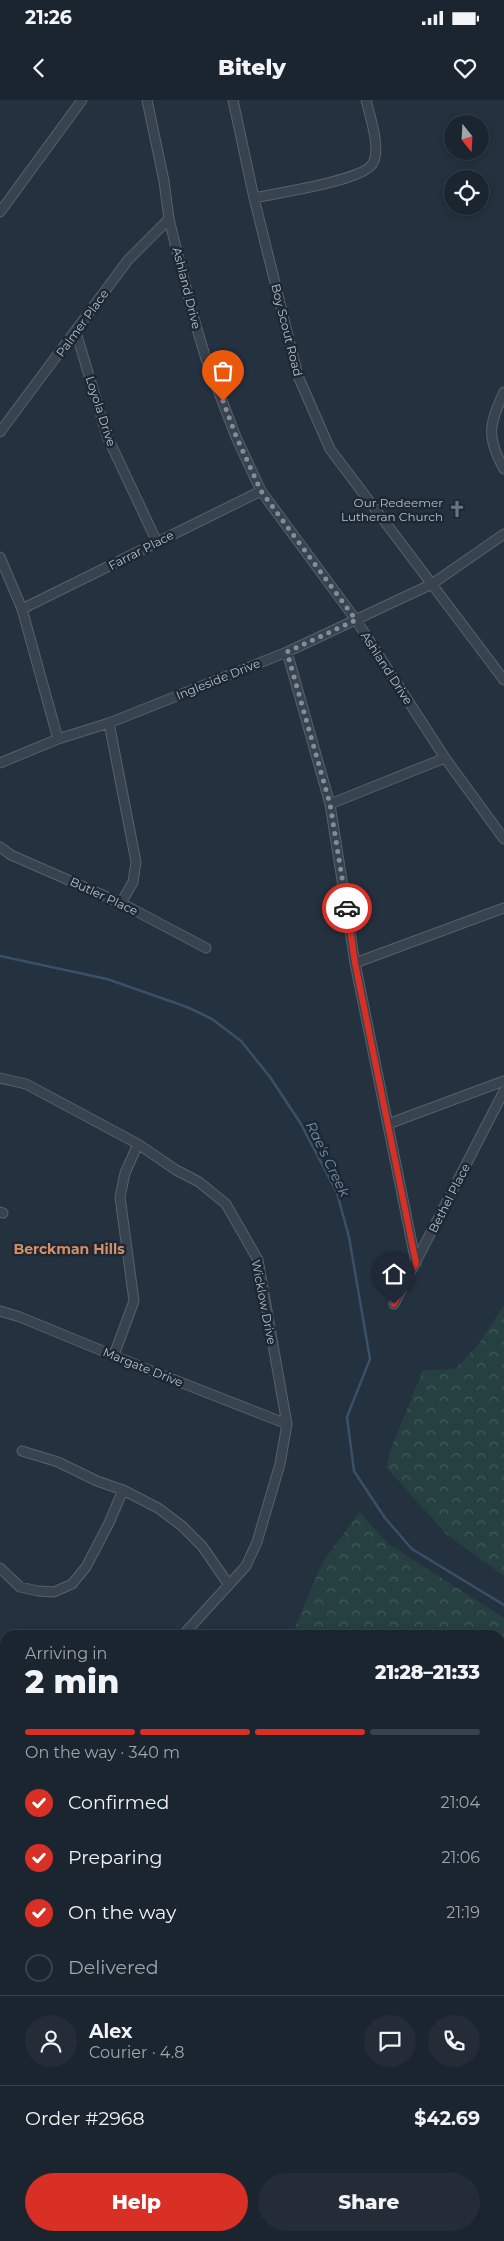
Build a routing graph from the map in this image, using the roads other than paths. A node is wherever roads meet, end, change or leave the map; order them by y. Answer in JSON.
{"nodes":[{"id":1,"x":82,"y":100,"type":"edge"},
{"id":2,"x":147,"y":100,"type":"edge"},
{"id":3,"x":233,"y":100,"type":"edge"},
{"id":4,"x":366,"y":100,"type":"edge"},
{"id":5,"x":254,"y":198,"type":"junction"},
{"id":6,"x":0,"y":212,"type":"edge"},
{"id":7,"x":170,"y":219,"type":"junction"},
{"id":8,"x":76,"y":332,"type":"junction"},
{"id":9,"x":504,"y":392,"type":"edge"},
{"id":10,"x":0,"y":432,"type":"edge"},
{"id":11,"x":504,"y":469,"type":"edge"},
{"id":12,"x":261,"y":491,"type":"junction"},
{"id":13,"x":504,"y":534,"type":"edge"},
{"id":14,"x":157,"y":542,"type":"junction"},
{"id":15,"x":0,"y":557,"type":"edge"},
{"id":16,"x":432,"y":584,"type":"junction"},
{"id":17,"x":22,"y":609,"type":"junction"},
{"id":18,"x":356,"y":620,"type":"junction"},
{"id":19,"x":287,"y":652,"type":"junction"},
{"id":20,"x":504,"y":680,"type":"edge"},
{"id":21,"x":109,"y":723,"type":"junction"},
{"id":22,"x":58,"y":740,"type":"junction"},
{"id":23,"x":445,"y":758,"type":"junction"},
{"id":24,"x":0,"y":763,"type":"edge"},
{"id":25,"x":330,"y":804,"type":"junction"},
{"id":26,"x":504,"y":839,"type":"edge"},
{"id":27,"x":0,"y":847,"type":"edge"},
{"id":28,"x":121,"y":902,"type":"junction"},
{"id":29,"x":504,"y":908,"type":"edge"},
{"id":30,"x":206,"y":948,"type":"dead end"},
{"id":31,"x":355,"y":963,"type":"junction"},
{"id":32,"x":0,"y":1078,"type":"edge"},
{"id":33,"x":504,"y":1081,"type":"edge"},
{"id":34,"x":504,"y":1092,"type":"edge"},
{"id":35,"x":388,"y":1124,"type":"junction"},
{"id":36,"x":138,"y":1144,"type":"junction"},
{"id":37,"x":416,"y":1263,"type":"junction"},
{"id":38,"x":394,"y":1304,"type":"dead end"},
{"id":39,"x":0,"y":1311,"type":"edge"},
{"id":40,"x":114,"y":1355,"type":"junction"},
{"id":41,"x":287,"y":1424,"type":"junction"},
{"id":42,"x":22,"y":1451,"type":"dead end"},
{"id":43,"x":123,"y":1490,"type":"junction"},
{"id":44,"x":0,"y":1568,"type":"edge"},
{"id":45,"x":229,"y":1585,"type":"junction"},
{"id":46,"x":187,"y":1630,"type":"edge"}],
"edges":[{"from":1,"to":6,"type":"street"},
{"from":2,"to":7,"type":"street","name":"Ashland Drive"},
{"from":3,"to":5,"type":"street","name":"Boy Scout Road"},
{"from":4,"to":5,"type":"street"},
{"from":5,"to":16,"type":"street","name":"Boy Scout Road"},
{"from":7,"to":8,"type":"street","name":"Palmer Place"},
{"from":7,"to":12,"type":"street","name":"Ashland Drive"},
{"from":8,"to":10,"type":"street","name":"Palmer Place"},
{"from":8,"to":14,"type":"street","name":"Loyola Drive"},
{"from":9,"to":11,"type":"street"},
{"from":12,"to":14,"type":"street","name":"Farrar Place"},
{"from":12,"to":18,"type":"street","name":"Ashland Drive"},
{"from":13,"to":16,"type":"street","name":"Ingleside Drive"},
{"from":14,"to":17,"type":"street","name":"Farrar Place"},
{"from":15,"to":17,"type":"street"},
{"from":16,"to":18,"type":"street","name":"Ingleside Drive"},
{"from":16,"to":20,"type":"street","name":"Boy Scout Road"},
{"from":17,"to":22,"type":"street"},
{"from":18,"to":19,"type":"street","name":"Ingleside Drive"},
{"from":18,"to":23,"type":"street","name":"Ashland Drive"},
{"from":19,"to":21,"type":"street","name":"Ingleside Drive"},
{"from":19,"to":25,"type":"street"},
{"from":21,"to":22,"type":"street","name":"Ingleside Drive"},
{"from":21,"to":28,"type":"street"},
{"from":22,"to":24,"type":"street","name":"Ingleside Drive"},
{"from":23,"to":25,"type":"street"},
{"from":23,"to":26,"type":"street","name":"Ashland Drive"},
{"from":25,"to":31,"type":"street"},
{"from":27,"to":28,"type":"street","name":"Butler Place"},
{"from":28,"to":30,"type":"street","name":"Butler Place"},
{"from":29,"to":31,"type":"street"},
{"from":31,"to":35,"type":"street"},
{"from":32,"to":36,"type":"street","name":"Wicklow Drive"},
{"from":33,"to":35,"type":"street"},
{"from":34,"to":37,"type":"street","name":"Bethel Place"},
{"from":35,"to":37,"type":"street"},
{"from":36,"to":40,"type":"street"},
{"from":36,"to":41,"type":"street","name":"Wicklow Drive"},
{"from":37,"to":38,"type":"street","name":"Bethel Place"},
{"from":39,"to":40,"type":"street","name":"Margate Drive"},
{"from":40,"to":41,"type":"street","name":"Margate Drive"},
{"from":41,"to":45,"type":"street","name":"Wicklow Drive"},
{"from":42,"to":43,"type":"street"},
{"from":43,"to":44,"type":"street"},
{"from":43,"to":45,"type":"street"},
{"from":45,"to":46,"type":"street","name":"Wicklow Drive"}]}
